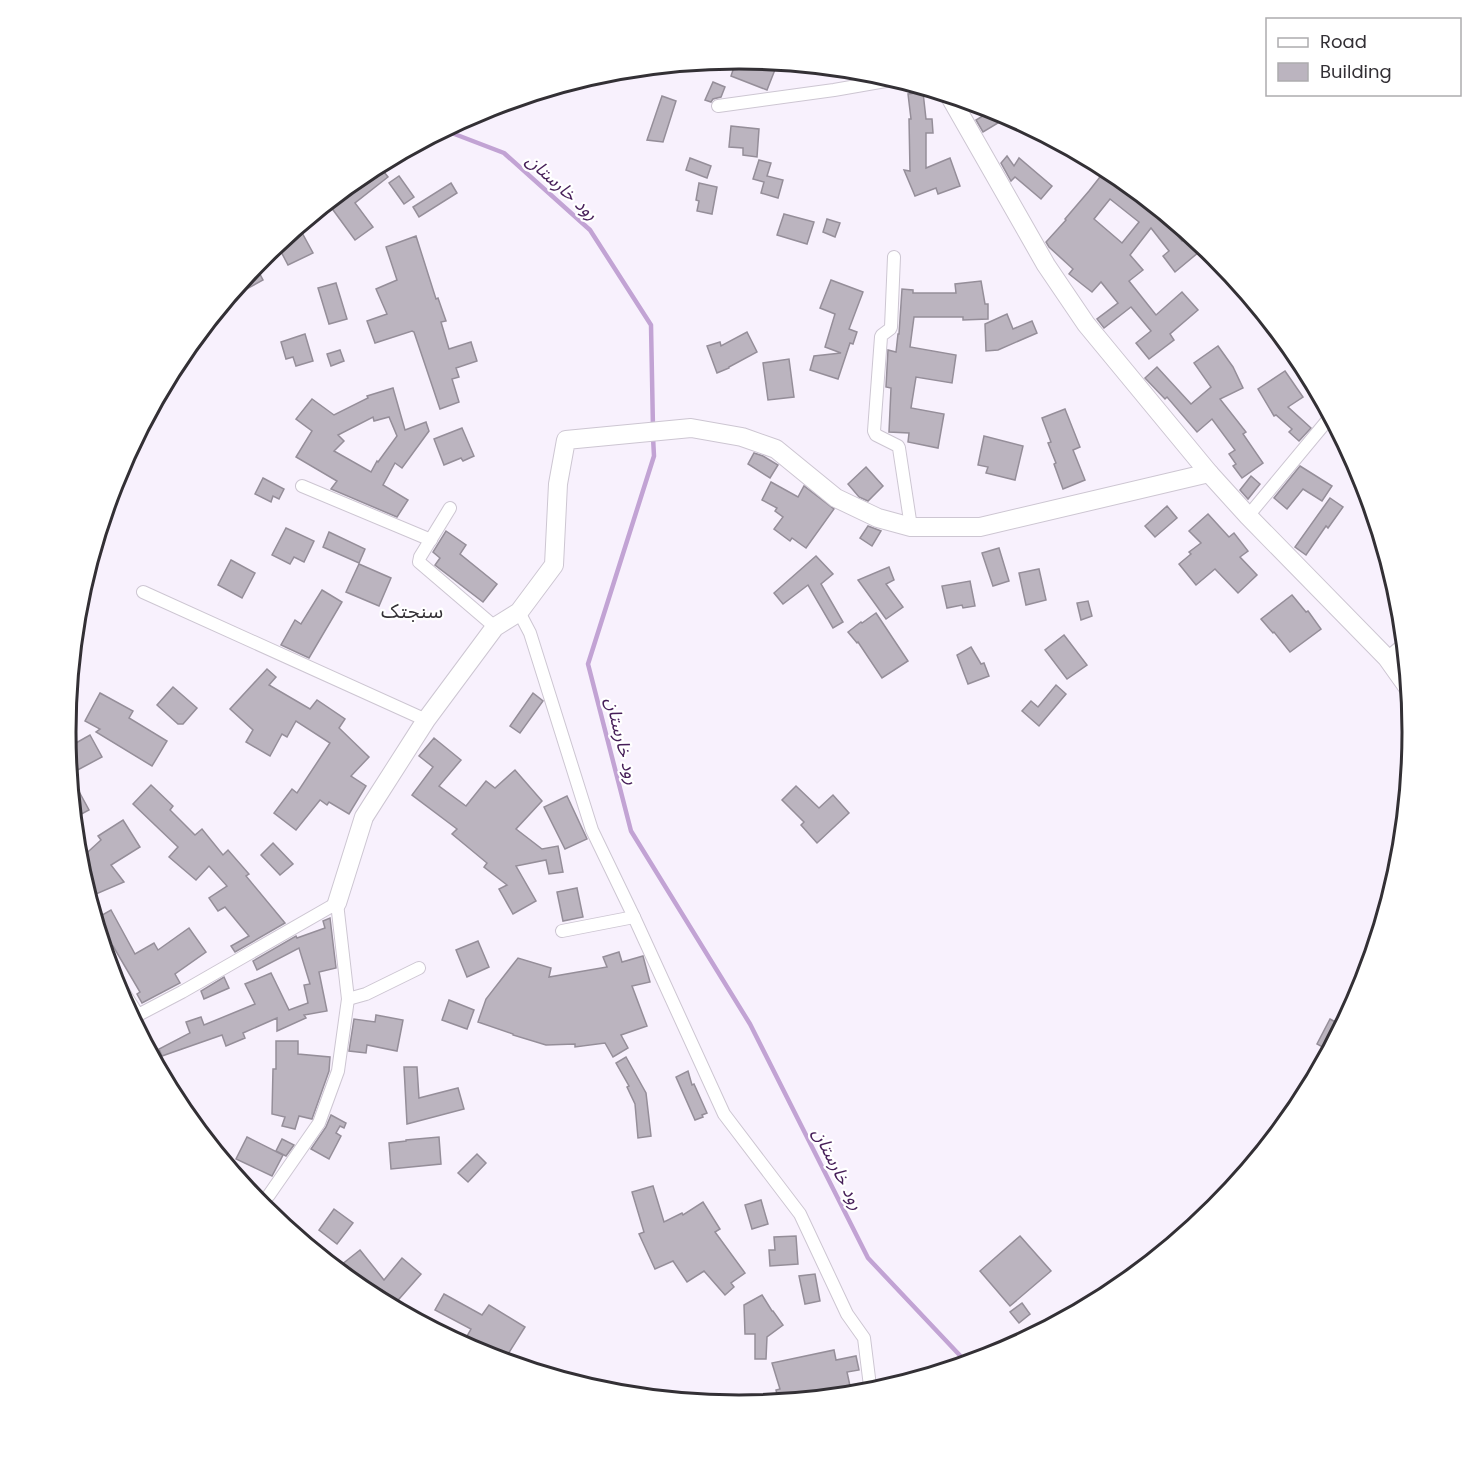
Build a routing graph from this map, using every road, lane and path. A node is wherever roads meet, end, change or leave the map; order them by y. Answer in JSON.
{"nodes":[{"id":1,"x":874,"y":83,"type":"edge"},
{"id":2,"x":954,"y":105,"type":"edge"},
{"id":3,"x":718,"y":106,"type":"dead end"},
{"id":4,"x":894,"y":257,"type":"dead end"},
{"id":5,"x":1326,"y":422,"type":"edge"},
{"id":6,"x":1209,"y":473,"type":"junction"},
{"id":7,"x":302,"y":486,"type":"dead end"},
{"id":8,"x":450,"y":508,"type":"dead end"},
{"id":9,"x":1248,"y":516,"type":"junction"},
{"id":10,"x":911,"y":526,"type":"junction"},
{"id":11,"x":431,"y":540,"type":"junction"},
{"id":12,"x":143,"y":591,"type":"dead end"},
{"id":13,"x":519,"y":612,"type":"junction"},
{"id":14,"x":495,"y":627,"type":"junction"},
{"id":15,"x":1397,"y":649,"type":"edge"},
{"id":16,"x":1387,"y":658,"type":"junction"},
{"id":17,"x":1401,"y":677,"type":"edge"},
{"id":18,"x":426,"y":720,"type":"junction"},
{"id":19,"x":337,"y":903,"type":"junction"},
{"id":20,"x":634,"y":916,"type":"junction"},
{"id":21,"x":562,"y":931,"type":"dead end"},
{"id":22,"x":419,"y":968,"type":"dead end"},
{"id":23,"x":348,"y":999,"type":"junction"},
{"id":24,"x":139,"y":1014,"type":"edge"},
{"id":25,"x":266,"y":1198,"type":"edge"},
{"id":26,"x":870,"y":1383,"type":"edge"}],
"edges":[{"from":1,"to":3,"type":"street"},
{"from":2,"to":6,"type":"street"},
{"from":4,"to":10,"type":"street"},
{"from":5,"to":9,"type":"street"},
{"from":6,"to":9,"type":"street"},
{"from":6,"to":10,"type":"street"},
{"from":7,"to":11,"type":"street"},
{"from":8,"to":11,"type":"street"},
{"from":9,"to":16,"type":"street"},
{"from":10,"to":13,"type":"street"},
{"from":11,"to":14,"type":"street"},
{"from":12,"to":18,"type":"street"},
{"from":13,"to":14,"type":"street"},
{"from":13,"to":20,"type":"street"},
{"from":14,"to":18,"type":"street"},
{"from":15,"to":16,"type":"street"},
{"from":16,"to":17,"type":"street"},
{"from":18,"to":19,"type":"street"},
{"from":19,"to":23,"type":"street"},
{"from":19,"to":24,"type":"street"},
{"from":20,"to":21,"type":"street"},
{"from":20,"to":26,"type":"street"},
{"from":22,"to":23,"type":"street"},
{"from":23,"to":25,"type":"street"}]}
